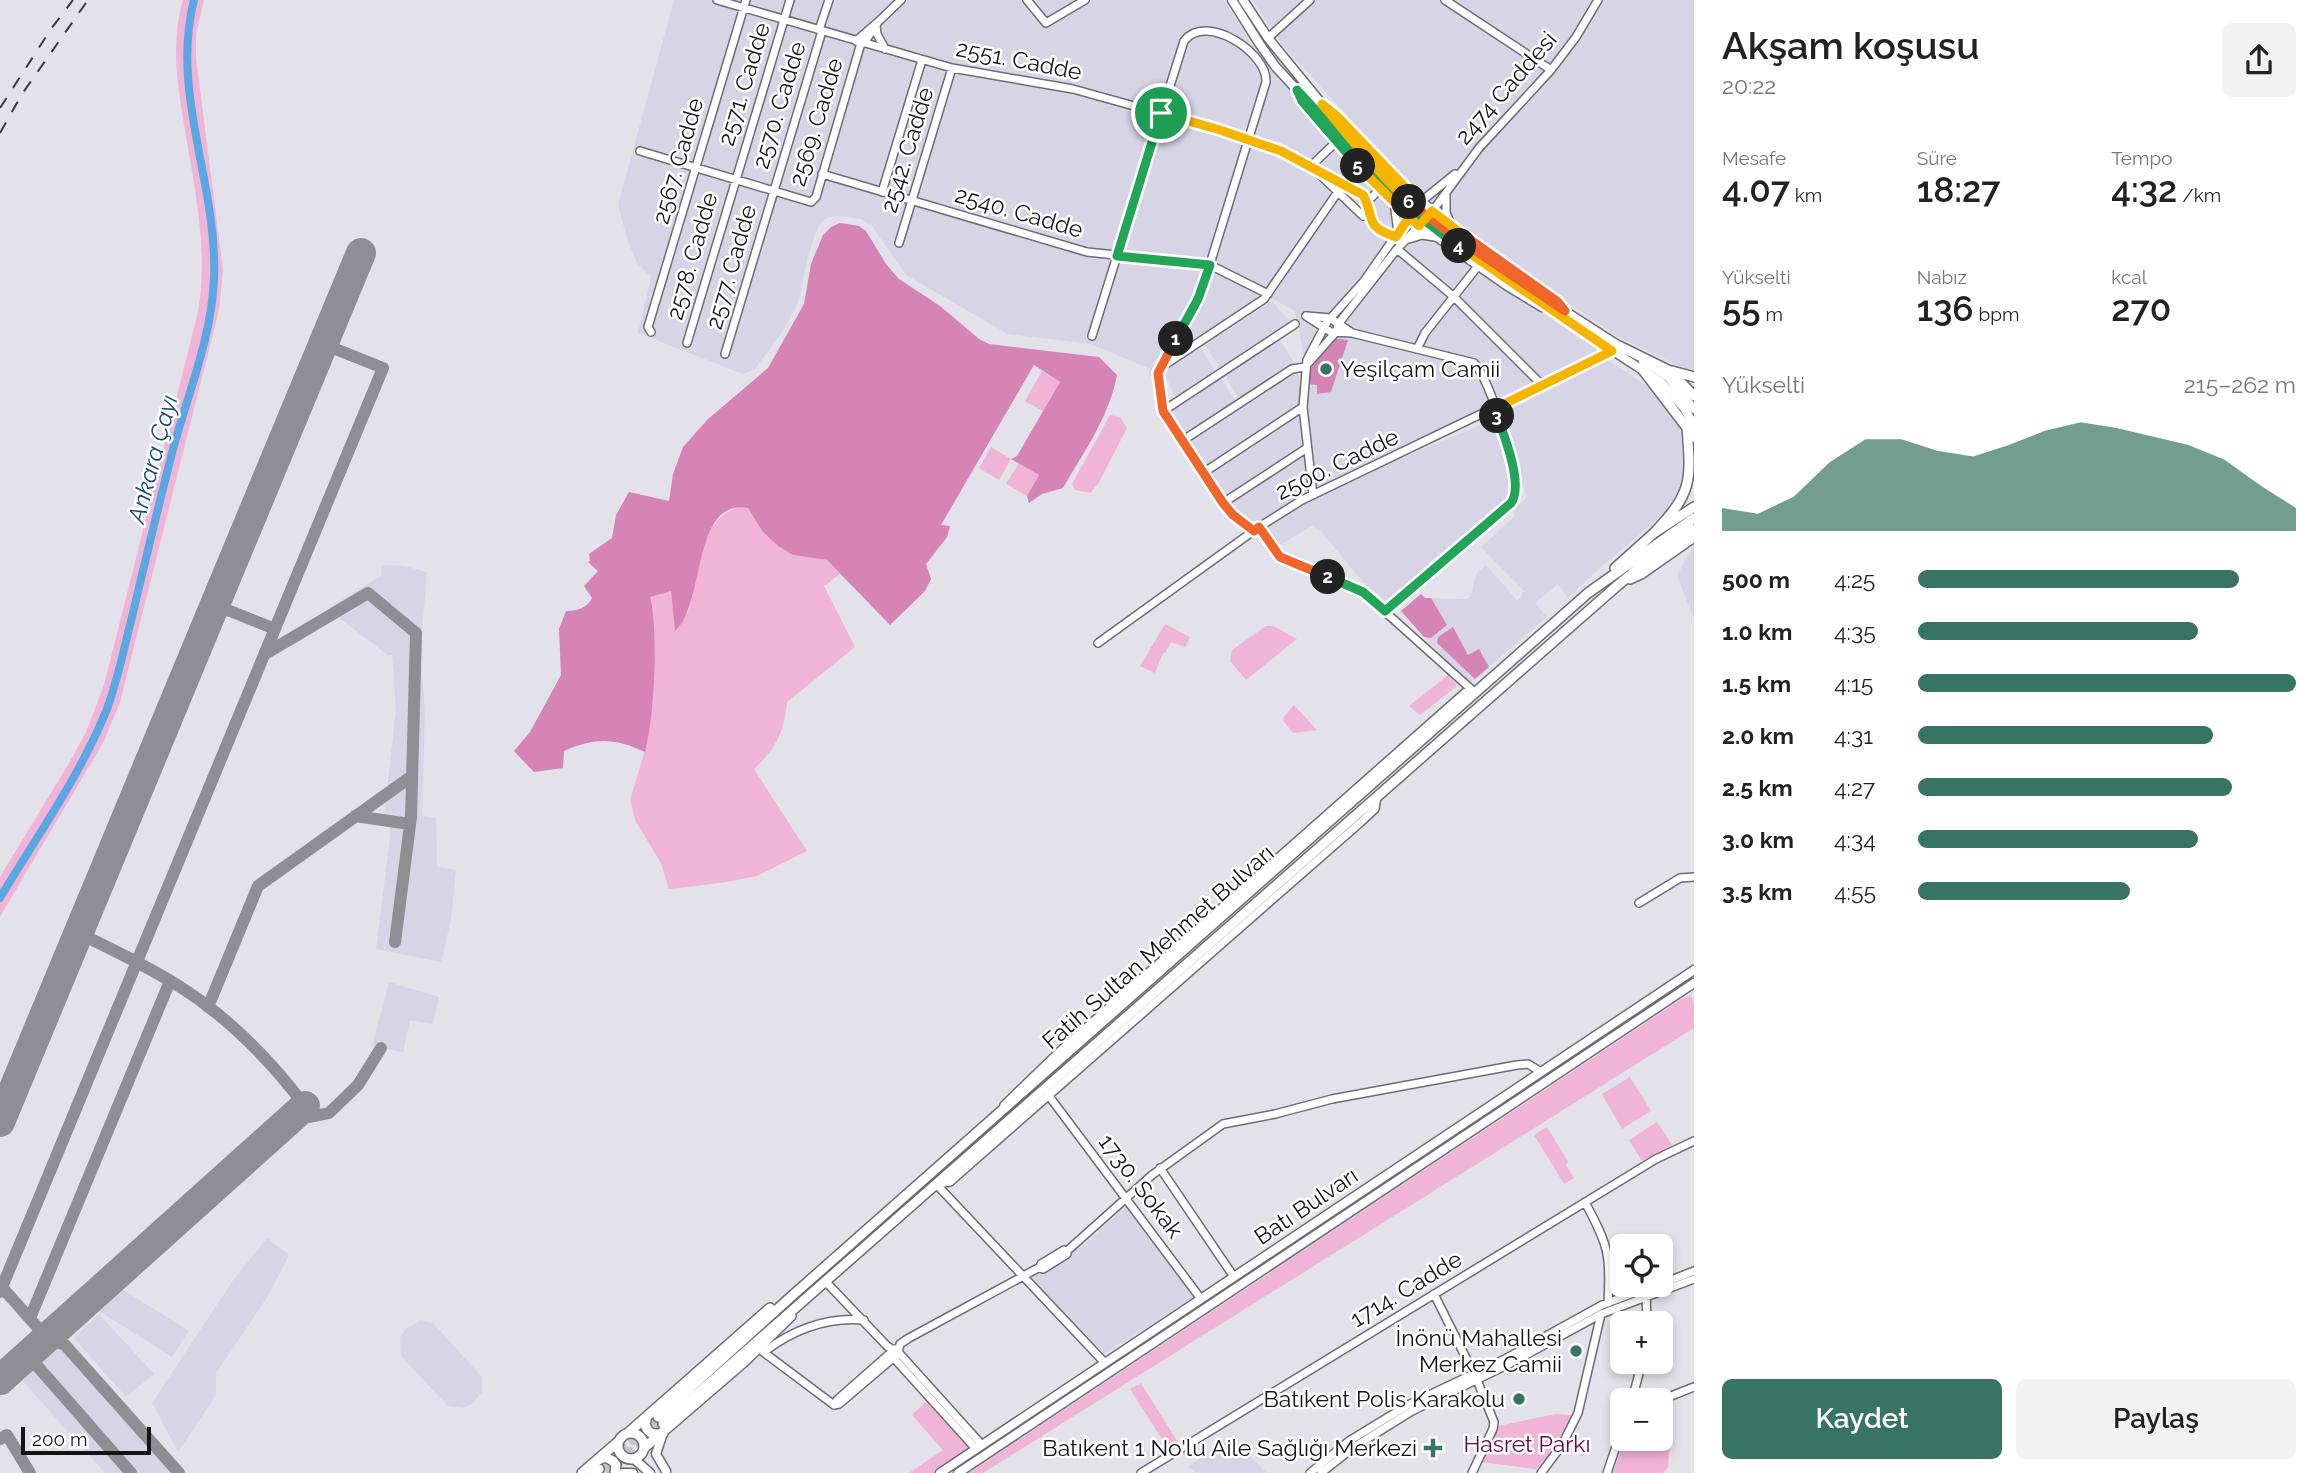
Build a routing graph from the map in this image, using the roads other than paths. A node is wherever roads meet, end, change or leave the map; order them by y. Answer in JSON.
{"nodes":[{"id":1,"x":717,"y":0,"type":"edge"},
{"id":2,"x":790,"y":0,"type":"edge"},
{"id":3,"x":829,"y":0,"type":"edge"},
{"id":4,"x":884,"y":0,"type":"edge"},
{"id":5,"x":901,"y":0,"type":"edge"},
{"id":6,"x":1027,"y":0,"type":"edge"},
{"id":7,"x":1085,"y":0,"type":"edge"},
{"id":8,"x":1232,"y":0,"type":"edge"},
{"id":9,"x":1243,"y":0,"type":"edge"},
{"id":10,"x":1310,"y":0,"type":"edge"},
{"id":11,"x":1445,"y":0,"type":"edge"},
{"id":12,"x":1598,"y":0,"type":"edge"},
{"id":13,"x":745,"y":4,"type":"edge"},
{"id":14,"x":892,"y":9,"type":"junction"},
{"id":15,"x":784,"y":20,"type":"junction"},
{"id":16,"x":877,"y":24,"type":"junction"},
{"id":17,"x":820,"y":31,"type":"junction"},
{"id":18,"x":1268,"y":38,"type":"junction"},
{"id":19,"x":860,"y":42,"type":"junction"},
{"id":20,"x":886,"y":50,"type":"junction"},
{"id":21,"x":922,"y":60,"type":"junction"},
{"id":22,"x":952,"y":68,"type":"junction"},
{"id":23,"x":1551,"y":70,"type":"junction"},
{"id":24,"x":1297,"y":90,"type":"junction"},
{"id":25,"x":1322,"y":104,"type":"junction"},
{"id":26,"x":1161,"y":113,"type":"junction"},
{"id":27,"x":1249,"y":140,"type":"junction"},
{"id":28,"x":1336,"y":142,"type":"junction"},
{"id":29,"x":639,"y":151,"type":"dead end"},
{"id":30,"x":1465,"y":164,"type":"junction"},
{"id":31,"x":1311,"y":166,"type":"junction"},
{"id":32,"x":696,"y":168,"type":"junction"},
{"id":33,"x":822,"y":174,"type":"junction"},
{"id":34,"x":735,"y":180,"type":"junction"},
{"id":35,"x":1344,"y":183,"type":"junction"},
{"id":36,"x":1405,"y":187,"type":"junction"},
{"id":37,"x":1380,"y":189,"type":"junction"},
{"id":38,"x":773,"y":191,"type":"junction"},
{"id":39,"x":1446,"y":191,"type":"junction"},
{"id":40,"x":882,"y":192,"type":"junction"},
{"id":41,"x":1337,"y":194,"type":"junction"},
{"id":42,"x":912,"y":201,"type":"junction"},
{"id":43,"x":1367,"y":202,"type":"junction"},
{"id":44,"x":1394,"y":202,"type":"junction"},
{"id":45,"x":1421,"y":202,"type":"junction"},
{"id":46,"x":1432,"y":211,"type":"junction"},
{"id":47,"x":1363,"y":216,"type":"dead end"},
{"id":48,"x":1409,"y":217,"type":"junction"},
{"id":49,"x":1419,"y":226,"type":"junction"},
{"id":50,"x":1451,"y":226,"type":"junction"},
{"id":51,"x":1397,"y":235,"type":"junction"},
{"id":52,"x":1438,"y":239,"type":"junction"},
{"id":53,"x":1405,"y":240,"type":"junction"},
{"id":54,"x":899,"y":243,"type":"dead end"},
{"id":55,"x":1397,"y":249,"type":"junction"},
{"id":56,"x":1117,"y":256,"type":"junction"},
{"id":57,"x":1210,"y":265,"type":"junction"},
{"id":58,"x":1478,"y":266,"type":"junction"},
{"id":59,"x":1268,"y":294,"type":"junction"},
{"id":60,"x":1453,"y":296,"type":"junction"},
{"id":61,"x":1562,"y":313,"type":"junction"},
{"id":62,"x":1331,"y":318,"type":"junction"},
{"id":63,"x":1339,"y":323,"type":"junction"},
{"id":64,"x":1295,"y":324,"type":"dead end"},
{"id":65,"x":1323,"y":328,"type":"junction"},
{"id":66,"x":651,"y":332,"type":"dead end"},
{"id":67,"x":1352,"y":333,"type":"junction"},
{"id":68,"x":1334,"y":334,"type":"junction"},
{"id":69,"x":1092,"y":336,"type":"dead end"},
{"id":70,"x":687,"y":343,"type":"dead end"},
{"id":71,"x":1417,"y":349,"type":"junction"},
{"id":72,"x":1616,"y":349,"type":"junction"},
{"id":73,"x":725,"y":354,"type":"dead end"},
{"id":74,"x":1305,"y":367,"type":"junction"},
{"id":75,"x":1160,"y":368,"type":"junction"},
{"id":76,"x":1643,"y":370,"type":"junction"},
{"id":77,"x":1666,"y":376,"type":"junction"},
{"id":78,"x":1694,"y":377,"type":"edge"},
{"id":79,"x":1543,"y":386,"type":"junction"},
{"id":80,"x":1694,"y":396,"type":"edge"},
{"id":81,"x":1303,"y":407,"type":"junction"},
{"id":82,"x":1494,"y":409,"type":"junction"},
{"id":83,"x":1694,"y":409,"type":"edge"},
{"id":84,"x":1163,"y":411,"type":"junction"},
{"id":85,"x":1690,"y":426,"type":"edge"},
{"id":86,"x":1694,"y":437,"type":"edge"},
{"id":87,"x":1182,"y":441,"type":"junction"},
{"id":88,"x":1307,"y":448,"type":"junction"},
{"id":89,"x":1203,"y":473,"type":"junction"},
{"id":90,"x":1313,"y":495,"type":"junction"},
{"id":91,"x":1223,"y":503,"type":"junction"},
{"id":92,"x":1694,"y":507,"type":"edge"},
{"id":93,"x":1694,"y":518,"type":"edge"},
{"id":94,"x":1256,"y":529,"type":"junction"},
{"id":95,"x":1694,"y":529,"type":"edge"},
{"id":96,"x":1654,"y":533,"type":"junction"},
{"id":97,"x":1694,"y":537,"type":"edge"},
{"id":98,"x":1610,"y":576,"type":"junction"},
{"id":99,"x":1618,"y":584,"type":"junction"},
{"id":100,"x":1385,"y":611,"type":"junction"},
{"id":101,"x":1098,"y":643,"type":"dead end"},
{"id":102,"x":1473,"y":690,"type":"junction"},
{"id":103,"x":1377,"y":796,"type":"junction"},
{"id":104,"x":1694,"y":877,"type":"edge"},
{"id":105,"x":1639,"y":903,"type":"dead end"},
{"id":106,"x":1694,"y":970,"type":"edge"},
{"id":107,"x":1693,"y":986,"type":"edge"},
{"id":108,"x":1078,"y":1069,"type":"junction"},
{"id":109,"x":1541,"y":1072,"type":"junction"},
{"id":110,"x":1050,"y":1084,"type":"junction"},
{"id":111,"x":1049,"y":1096,"type":"junction"},
{"id":112,"x":1694,"y":1142,"type":"edge"},
{"id":113,"x":1160,"y":1168,"type":"junction"},
{"id":114,"x":937,"y":1185,"type":"junction"},
{"id":115,"x":1127,"y":1198,"type":"junction"},
{"id":116,"x":1585,"y":1202,"type":"junction"},
{"id":117,"x":1694,"y":1271,"type":"edge"},
{"id":118,"x":1024,"y":1276,"type":"junction"},
{"id":119,"x":1234,"y":1277,"type":"junction"},
{"id":120,"x":1673,"y":1279,"type":"edge"},
{"id":121,"x":1694,"y":1279,"type":"edge"},
{"id":122,"x":826,"y":1282,"type":"junction"},
{"id":123,"x":1673,"y":1285,"type":"edge"},
{"id":124,"x":1434,"y":1294,"type":"junction"},
{"id":125,"x":1631,"y":1297,"type":"edge"},
{"id":126,"x":1637,"y":1297,"type":"edge"},
{"id":127,"x":1201,"y":1299,"type":"junction"},
{"id":128,"x":801,"y":1303,"type":"junction"},
{"id":129,"x":1608,"y":1303,"type":"junction"},
{"id":130,"x":1601,"y":1314,"type":"junction"},
{"id":131,"x":864,"y":1320,"type":"junction"},
{"id":132,"x":761,"y":1350,"type":"junction"},
{"id":133,"x":894,"y":1350,"type":"junction"},
{"id":134,"x":1105,"y":1363,"type":"junction"},
{"id":135,"x":1475,"y":1377,"type":"junction"},
{"id":136,"x":1694,"y":1387,"type":"edge"},
{"id":137,"x":1673,"y":1395,"type":"edge"},
{"id":138,"x":658,"y":1422,"type":"junction"},
{"id":139,"x":628,"y":1433,"type":"junction"},
{"id":140,"x":619,"y":1441,"type":"junction"},
{"id":141,"x":979,"y":1447,"type":"junction"},
{"id":142,"x":644,"y":1449,"type":"junction"},
{"id":143,"x":1614,"y":1451,"type":"edge"},
{"id":144,"x":633,"y":1459,"type":"junction"},
{"id":145,"x":596,"y":1468,"type":"edge"},
{"id":146,"x":667,"y":1472,"type":"edge"},
{"id":147,"x":582,"y":1473,"type":"edge"},
{"id":148,"x":618,"y":1473,"type":"edge"},
{"id":149,"x":633,"y":1473,"type":"edge"},
{"id":150,"x":650,"y":1473,"type":"edge"},
{"id":151,"x":940,"y":1473,"type":"edge"},
{"id":152,"x":958,"y":1473,"type":"edge"},
{"id":153,"x":1141,"y":1473,"type":"edge"},
{"id":154,"x":1310,"y":1473,"type":"edge"},
{"id":155,"x":1321,"y":1473,"type":"edge"},
{"id":156,"x":1472,"y":1473,"type":"edge"},
{"id":157,"x":1541,"y":1473,"type":"edge"},
{"id":158,"x":1607,"y":1473,"type":"edge"}],
"edges":[{"from":1,"to":13,"type":"street","name":"2551. Cadde"},
{"from":2,"to":15,"type":"street","name":"2571. Cadde"},
{"from":3,"to":17,"type":"street","name":"2570. Cadde"},
{"from":4,"to":14,"type":"street"},
{"from":5,"to":14,"type":"street","name":"2569. Cadde"},
{"from":6,"to":7,"type":"street"},
{"from":8,"to":24,"type":"main road"},
{"from":9,"to":18,"type":"main road"},
{"from":10,"to":18,"type":"street"},
{"from":11,"to":23,"type":"street"},
{"from":12,"to":23,"type":"street","name":"2474 Caddesi"},
{"from":13,"to":15,"type":"street","name":"2551. Cadde"},
{"from":13,"to":32,"type":"street","name":"2567. Cadde"},
{"from":14,"to":16,"type":"street","name":"2569. Cadde"},
{"from":15,"to":17,"type":"street","name":"2551. Cadde"},
{"from":15,"to":34,"type":"street","name":"2571. Cadde"},
{"from":16,"to":19,"type":"street","name":"2569. Cadde"},
{"from":16,"to":20,"type":"street"},
{"from":17,"to":19,"type":"street","name":"2551. Cadde"},
{"from":17,"to":38,"type":"street","name":"2570. Cadde"},
{"from":18,"to":25,"type":"main road"},
{"from":19,"to":20,"type":"street","name":"2551. Cadde"},
{"from":19,"to":33,"type":"street","name":"2569. Cadde"},
{"from":20,"to":21,"type":"street","name":"2551. Cadde"},
{"from":21,"to":22,"type":"street","name":"2551. Cadde"},
{"from":21,"to":40,"type":"street"},
{"from":22,"to":26,"type":"street","name":"2551. Cadde"},
{"from":22,"to":42,"type":"street","name":"2542. Cadde"},
{"from":23,"to":30,"type":"street","name":"2474 Caddesi"},
{"from":24,"to":28,"type":"main road"},
{"from":24,"to":61,"type":"main road","bridge":true},
{"from":25,"to":36,"type":"main road"},
{"from":25,"to":61,"type":"main road","bridge":true},
{"from":26,"to":27,"type":"street","name":"2551. Cadde"},
{"from":26,"to":27,"type":"street"},
{"from":26,"to":56,"type":"street"},
{"from":27,"to":31,"type":"street","name":"2551. Cadde"},
{"from":27,"to":57,"type":"street"},
{"from":28,"to":31,"type":"street"},
{"from":28,"to":37,"type":"main road"},
{"from":29,"to":32,"type":"street","name":"2569. Cadde"},
{"from":30,"to":39,"type":"street","name":"2474 Caddesi"},
{"from":30,"to":45,"type":"street","name":"2474 Caddesi"},
{"from":31,"to":35,"type":"street","name":"2551. Cadde"},
{"from":31,"to":41,"type":"street"},
{"from":32,"to":34,"type":"street","name":"2569. Cadde"},
{"from":32,"to":66,"type":"street","name":"2567. Cadde"},
{"from":33,"to":38,"type":"street","name":"2569. Cadde"},
{"from":33,"to":40,"type":"street","name":"2540. Cadde"},
{"from":34,"to":38,"type":"street","name":"2569. Cadde"},
{"from":34,"to":70,"type":"street","name":"2578. Cadde"},
{"from":35,"to":41,"type":"street"},
{"from":35,"to":43,"type":"street","name":"2551. Cadde"},
{"from":36,"to":44,"type":"main road"},
{"from":36,"to":45,"type":"main road"},
{"from":37,"to":43,"type":"street"},
{"from":37,"to":44,"type":"main road"},
{"from":38,"to":73,"type":"street","name":"2577. Cadde"},
{"from":39,"to":46,"type":"street","name":"2474 Caddesi"},
{"from":39,"to":50,"type":"street"},
{"from":40,"to":42,"type":"street","name":"2540. Cadde"},
{"from":41,"to":47,"type":"street"},
{"from":41,"to":59,"type":"street"},
{"from":42,"to":54,"type":"street","name":"2542. Cadde"},
{"from":42,"to":56,"type":"street","name":"2540. Cadde"},
{"from":43,"to":51,"type":"street"},
{"from":44,"to":48,"type":"main road"},
{"from":44,"to":51,"type":"street"},
{"from":45,"to":46,"type":"main road"},
{"from":45,"to":48,"type":"street","name":"2474 Caddesi"},
{"from":46,"to":49,"type":"street","name":"2474 Caddesi"},
{"from":46,"to":50,"type":"main road"},
{"from":48,"to":49,"type":"main road"},
{"from":48,"to":51,"type":"street","name":"2474 Caddesi"},
{"from":49,"to":52,"type":"main road"},
{"from":49,"to":53,"type":"street","name":"2474 Caddesi"},
{"from":50,"to":52,"type":"main road"},
{"from":50,"to":61,"type":"main road"},
{"from":51,"to":62,"type":"street","name":"2474 Caddesi"},
{"from":52,"to":53,"type":"street"},
{"from":52,"to":58,"type":"main road"},
{"from":53,"to":55,"type":"street","name":"2474 Caddesi"},
{"from":55,"to":60,"type":"street"},
{"from":55,"to":63,"type":"street","name":"2474 Caddesi"},
{"from":56,"to":57,"type":"street","name":"2540. Cadde"},
{"from":56,"to":69,"type":"street"},
{"from":57,"to":59,"type":"street"},
{"from":57,"to":75,"type":"street"},
{"from":58,"to":60,"type":"street"},
{"from":58,"to":61,"type":"main road"},
{"from":59,"to":75,"type":"street"},
{"from":60,"to":71,"type":"street"},
{"from":60,"to":79,"type":"street"},
{"from":61,"to":72,"type":"main road"},
{"from":62,"to":63,"type":"street"},
{"from":62,"to":65,"type":"street","name":"2474 Caddesi"},
{"from":62,"to":65,"type":"street"},
{"from":63,"to":67,"type":"street"},
{"from":63,"to":68,"type":"street","name":"2474 Caddesi"},
{"from":64,"to":84,"type":"street"},
{"from":65,"to":68,"type":"street"},
{"from":65,"to":74,"type":"street","name":"2474 Caddesi"},
{"from":67,"to":68,"type":"street"},
{"from":67,"to":71,"type":"street"},
{"from":68,"to":74,"type":"street","name":"2474 Caddesi"},
{"from":71,"to":82,"type":"street"},
{"from":72,"to":76,"type":"main road"},
{"from":72,"to":77,"type":"highway"},
{"from":72,"to":79,"type":"street","name":"2500. Cadde"},
{"from":74,"to":81,"type":"street"},
{"from":74,"to":87,"type":"street"},
{"from":75,"to":84,"type":"street"},
{"from":76,"to":77,"type":"main road"},
{"from":76,"to":85,"type":"highway"},
{"from":77,"to":78,"type":"highway"},
{"from":77,"to":80,"type":"highway"},
{"from":77,"to":83,"type":"main road"},
{"from":77,"to":85,"type":"main road"},
{"from":79,"to":82,"type":"street","name":"2500. Cadde"},
{"from":81,"to":88,"type":"street"},
{"from":81,"to":89,"type":"street"},
{"from":82,"to":90,"type":"street","name":"2500. Cadde"},
{"from":82,"to":100,"type":"street"},
{"from":84,"to":87,"type":"street"},
{"from":85,"to":86,"type":"highway"},
{"from":85,"to":96,"type":"highway"},
{"from":87,"to":89,"type":"street"},
{"from":88,"to":90,"type":"street"},
{"from":88,"to":91,"type":"street"},
{"from":89,"to":91,"type":"street"},
{"from":90,"to":94,"type":"street","name":"2500. Cadde"},
{"from":91,"to":94,"type":"street"},
{"from":92,"to":96,"type":"highway"},
{"from":93,"to":98,"type":"highway","name":"Fatih Sultan Mehmet Bulvarı"},
{"from":94,"to":100,"type":"street"},
{"from":94,"to":101,"type":"street","name":"2500. Cadde"},
{"from":95,"to":99,"type":"highway","name":"Fatih Sultan Mehmet Bulvarı"},
{"from":96,"to":98,"type":"highway"},
{"from":97,"to":99,"type":"highway"},
{"from":98,"to":102,"type":"highway","name":"Fatih Sultan Mehmet Bulvarı"},
{"from":99,"to":103,"type":"highway","name":"Fatih Sultan Mehmet Bulvarı"},
{"from":100,"to":102,"type":"street"},
{"from":102,"to":138,"type":"highway","name":"Fatih Sultan Mehmet Bulvarı"},
{"from":103,"to":108,"type":"street"},
{"from":103,"to":110,"type":"highway","name":"Fatih Sultan Mehmet Bulvarı"},
{"from":104,"to":105,"type":"street"},
{"from":106,"to":109,"type":"main road","name":"Batı Bulvarı"},
{"from":107,"to":152,"type":"main road","name":"Batı Bulvarı"},
{"from":108,"to":110,"type":"street"},
{"from":108,"to":111,"type":"street"},
{"from":109,"to":113,"type":"street"},
{"from":109,"to":119,"type":"main road","name":"Batı Bulvarı"},
{"from":110,"to":114,"type":"highway","name":"Fatih Sultan Mehmet Bulvarı"},
{"from":111,"to":114,"type":"street"},
{"from":111,"to":115,"type":"street","name":"1730. Sokak"},
{"from":112,"to":116,"type":"street","name":"1714. Cadde"},
{"from":113,"to":115,"type":"street"},
{"from":113,"to":119,"type":"street"},
{"from":114,"to":118,"type":"street"},
{"from":114,"to":122,"type":"highway","name":"Fatih Sultan Mehmet Bulvarı"},
{"from":115,"to":118,"type":"street"},
{"from":115,"to":127,"type":"street","name":"1730. Sokak"},
{"from":116,"to":124,"type":"street","name":"1714. Cadde"},
{"from":116,"to":129,"type":"street"},
{"from":117,"to":120,"type":"street"},
{"from":118,"to":133,"type":"street"},
{"from":118,"to":134,"type":"street"},
{"from":119,"to":127,"type":"main road","name":"Batı Bulvarı"},
{"from":121,"to":123,"type":"street"},
{"from":122,"to":128,"type":"highway","name":"Fatih Sultan Mehmet Bulvarı"},
{"from":122,"to":131,"type":"street"},
{"from":124,"to":135,"type":"street"},
{"from":124,"to":153,"type":"street","name":"1714. Cadde"},
{"from":125,"to":129,"type":"street"},
{"from":126,"to":130,"type":"street"},
{"from":127,"to":134,"type":"main road","name":"Batı Bulvarı"},
{"from":128,"to":132,"type":"highway"},
{"from":128,"to":138,"type":"highway","name":"Fatih Sultan Mehmet Bulvarı"},
{"from":129,"to":135,"type":"street"},
{"from":130,"to":135,"type":"street"},
{"from":130,"to":157,"type":"street"},
{"from":131,"to":132,"type":"street"},
{"from":131,"to":133,"type":"street"},
{"from":132,"to":133,"type":"street"},
{"from":132,"to":138,"type":"highway"},
{"from":133,"to":141,"type":"street"},
{"from":134,"to":141,"type":"main road","name":"Batı Bulvarı"},
{"from":135,"to":154,"type":"street"},
{"from":135,"to":155,"type":"street"},
{"from":135,"to":156,"type":"street"},
{"from":136,"to":137,"type":"street"},
{"from":138,"to":139,"type":"highway"},
{"from":138,"to":142,"type":"highway"},
{"from":138,"to":146,"type":"main road"},
{"from":139,"to":140,"type":"highway"},
{"from":139,"to":142,"type":"highway"},
{"from":140,"to":144,"type":"highway"},
{"from":140,"to":145,"type":"highway"},
{"from":141,"to":151,"type":"main road","name":"Batı Bulvarı"},
{"from":142,"to":144,"type":"highway"},
{"from":142,"to":146,"type":"main road"},
{"from":143,"to":158,"type":"street"},
{"from":144,"to":148,"type":"highway"},
{"from":144,"to":150,"type":"main road"},
{"from":145,"to":147,"type":"highway"},
{"from":145,"to":148,"type":"highway"},
{"from":148,"to":149,"type":"main road"}]}
